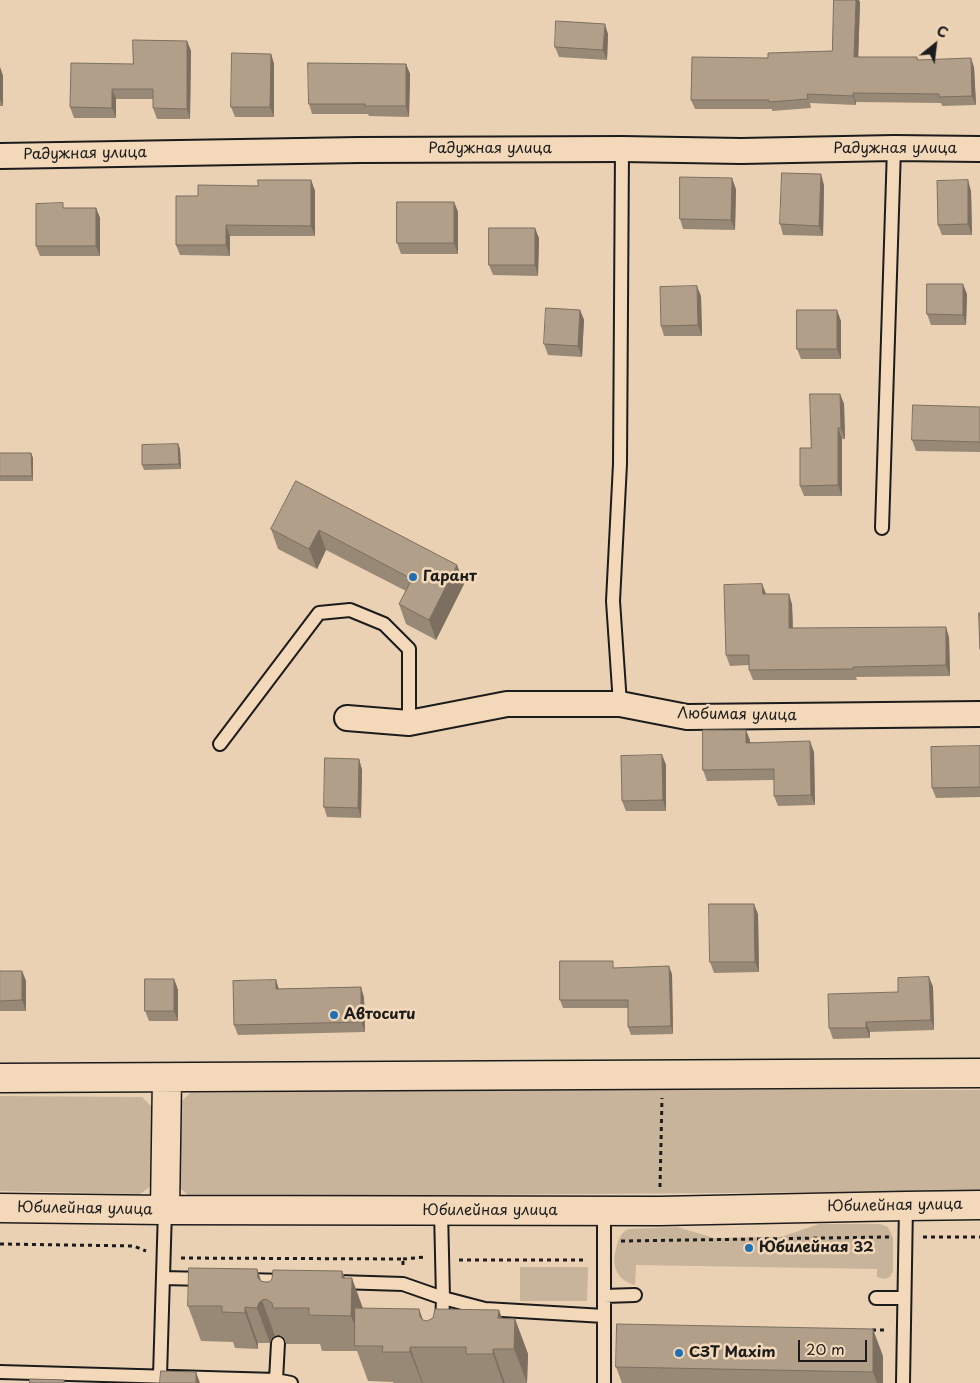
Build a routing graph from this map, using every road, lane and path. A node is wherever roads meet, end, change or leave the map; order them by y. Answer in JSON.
{"nodes":[{"id":1,"x":894,"y":148,"type":"junction"},
{"id":2,"x":622,"y":149,"type":"junction"},
{"id":3,"x":980,"y":149,"type":"edge"},
{"id":4,"x":0,"y":156,"type":"edge"},
{"id":5,"x":882,"y":528,"type":"dead end"},
{"id":6,"x":620,"y":704,"type":"junction"},
{"id":7,"x":980,"y":714,"type":"edge"},
{"id":8,"x":347,"y":718,"type":"dead end"},
{"id":9,"x":409,"y":723,"type":"junction"},
{"id":10,"x":220,"y":744,"type":"dead end"},
{"id":11,"x":980,"y":1073,"type":"edge"},
{"id":12,"x":0,"y":1078,"type":"edge"},
{"id":13,"x":167,"y":1078,"type":"junction"},
{"id":14,"x":662,"y":1097,"type":"dead end"},
{"id":15,"x":660,"y":1190,"type":"dead end"},
{"id":16,"x":980,"y":1205,"type":"edge"},
{"id":17,"x":906,"y":1206,"type":"junction"},
{"id":18,"x":0,"y":1208,"type":"edge"},
{"id":19,"x":165,"y":1210,"type":"junction"},
{"id":20,"x":441,"y":1210,"type":"junction"},
{"id":21,"x":604,"y":1211,"type":"junction"},
{"id":22,"x":906,"y":1237,"type":"junction"},
{"id":23,"x":980,"y":1237,"type":"edge"},
{"id":24,"x":604,"y":1242,"type":"junction"},
{"id":25,"x":0,"y":1244,"type":"edge"},
{"id":26,"x":164,"y":1258,"type":"junction"},
{"id":27,"x":442,"y":1260,"type":"junction"},
{"id":28,"x":163,"y":1278,"type":"junction"},
{"id":29,"x":297,"y":1281,"type":"edge"},
{"id":30,"x":326,"y":1282,"type":"edge"},
{"id":31,"x":403,"y":1284,"type":"junction"},
{"id":32,"x":635,"y":1295,"type":"dead end"},
{"id":33,"x":604,"y":1296,"type":"junction"},
{"id":34,"x":443,"y":1298,"type":"junction"},
{"id":35,"x":876,"y":1298,"type":"dead end"},
{"id":36,"x":904,"y":1298,"type":"junction"},
{"id":37,"x":604,"y":1316,"type":"junction"},
{"id":38,"x":865,"y":1330,"type":"edge"},
{"id":39,"x":904,"y":1331,"type":"junction"},
{"id":40,"x":441,"y":1340,"type":"edge"},
{"id":41,"x":278,"y":1343,"type":"edge"},
{"id":42,"x":0,"y":1372,"type":"edge"},
{"id":43,"x":160,"y":1376,"type":"junction"},
{"id":44,"x":21,"y":1378,"type":"edge"},
{"id":45,"x":276,"y":1380,"type":"junction"},
{"id":46,"x":233,"y":1381,"type":"edge"},
{"id":47,"x":291,"y":1383,"type":"edge"},
{"id":48,"x":604,"y":1383,"type":"edge"},
{"id":49,"x":903,"y":1383,"type":"edge"}],
"edges":[{"from":1,"to":2,"type":"street","name":"Радужная улица"},
{"from":1,"to":3,"type":"street","name":"Радужная улица"},
{"from":1,"to":5,"type":"lane"},
{"from":2,"to":4,"type":"street","name":"Радужная улица"},
{"from":2,"to":6,"type":"lane"},
{"from":6,"to":7,"type":"street","name":"Любимая улица"},
{"from":6,"to":9,"type":"street","name":"Любимая улица"},
{"from":8,"to":9,"type":"street","name":"Любимая улица"},
{"from":9,"to":10,"type":"lane"},
{"from":11,"to":13,"type":"main road"},
{"from":12,"to":13,"type":"main road"},
{"from":13,"to":19,"type":"main road"},
{"from":14,"to":15,"type":"path"},
{"from":16,"to":17,"type":"main road","name":"Юбилейная улица"},
{"from":17,"to":21,"type":"main road","name":"Юбилейная улица"},
{"from":17,"to":22,"type":"lane"},
{"from":18,"to":19,"type":"main road","name":"Юбилейная улица"},
{"from":19,"to":20,"type":"main road","name":"Юбилейная улица"},
{"from":19,"to":26,"type":"lane"},
{"from":20,"to":21,"type":"main road","name":"Юбилейная улица"},
{"from":20,"to":27,"type":"lane"},
{"from":21,"to":24,"type":"lane"},
{"from":22,"to":23,"type":"path"},
{"from":22,"to":24,"type":"path"},
{"from":22,"to":36,"type":"lane"},
{"from":24,"to":27,"type":"path"},
{"from":24,"to":33,"type":"lane"},
{"from":25,"to":26,"type":"path"},
{"from":26,"to":28,"type":"lane"},
{"from":26,"to":31,"type":"path"},
{"from":27,"to":34,"type":"lane"},
{"from":28,"to":29,"type":"lane"},
{"from":28,"to":43,"type":"lane"},
{"from":30,"to":31,"type":"lane"},
{"from":31,"to":34,"type":"lane"},
{"from":32,"to":33,"type":"lane"},
{"from":33,"to":37,"type":"lane"},
{"from":34,"to":37,"type":"lane"},
{"from":34,"to":40,"type":"lane"},
{"from":35,"to":36,"type":"lane"},
{"from":36,"to":39,"type":"lane"},
{"from":37,"to":48,"type":"lane"},
{"from":38,"to":39,"type":"path"},
{"from":39,"to":49,"type":"lane"},
{"from":41,"to":45,"type":"lane"},
{"from":42,"to":44,"type":"lane"},
{"from":43,"to":44,"type":"lane"},
{"from":43,"to":46,"type":"lane"},
{"from":45,"to":46,"type":"lane"},
{"from":45,"to":47,"type":"lane"}]}
